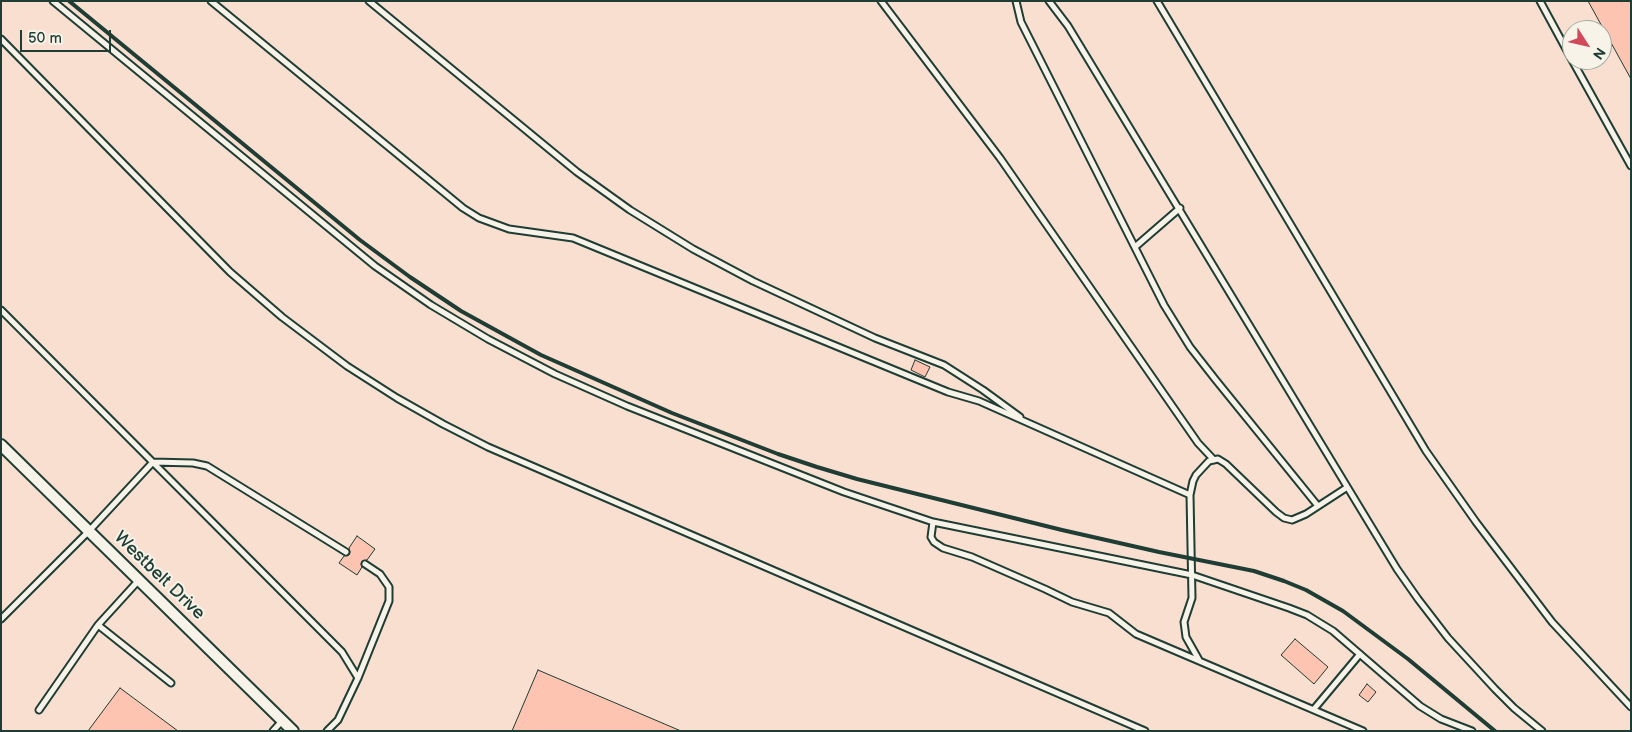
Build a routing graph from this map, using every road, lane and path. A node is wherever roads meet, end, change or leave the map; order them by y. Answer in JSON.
{"nodes":[{"id":1,"x":53,"y":1,"type":"edge"},
{"id":2,"x":211,"y":1,"type":"edge"},
{"id":3,"x":369,"y":1,"type":"edge"},
{"id":4,"x":881,"y":1,"type":"edge"},
{"id":5,"x":1016,"y":1,"type":"edge"},
{"id":6,"x":1049,"y":1,"type":"edge"},
{"id":7,"x":1157,"y":1,"type":"edge"},
{"id":8,"x":1540,"y":1,"type":"edge"},
{"id":9,"x":1,"y":39,"type":"edge"},
{"id":10,"x":1562,"y":42,"type":"edge"},
{"id":11,"x":1578,"y":70,"type":"edge"},
{"id":12,"x":1631,"y":166,"type":"edge"},
{"id":13,"x":1180,"y":208,"type":"junction"},
{"id":14,"x":1135,"y":248,"type":"junction"},
{"id":15,"x":1,"y":310,"type":"edge"},
{"id":16,"x":1027,"y":423,"type":"junction"},
{"id":17,"x":1,"y":445,"type":"edge"},
{"id":18,"x":1214,"y":460,"type":"junction"},
{"id":19,"x":153,"y":462,"type":"junction"},
{"id":20,"x":1346,"y":488,"type":"junction"},
{"id":21,"x":1190,"y":495,"type":"junction"},
{"id":22,"x":1318,"y":506,"type":"junction"},
{"id":23,"x":933,"y":522,"type":"junction"},
{"id":24,"x":89,"y":531,"type":"junction"},
{"id":25,"x":346,"y":552,"type":"dead end"},
{"id":26,"x":365,"y":564,"type":"dead end"},
{"id":27,"x":1192,"y":575,"type":"junction"},
{"id":28,"x":139,"y":580,"type":"junction"},
{"id":29,"x":1,"y":619,"type":"edge"},
{"id":30,"x":98,"y":625,"type":"junction"},
{"id":31,"x":1360,"y":654,"type":"junction"},
{"id":32,"x":1199,"y":660,"type":"junction"},
{"id":33,"x":358,"y":678,"type":"junction"},
{"id":34,"x":171,"y":682,"type":"dead end"},
{"id":35,"x":1631,"y":707,"type":"edge"},
{"id":36,"x":1314,"y":709,"type":"junction"},
{"id":37,"x":39,"y":710,"type":"dead end"},
{"id":38,"x":283,"y":720,"type":"junction"},
{"id":39,"x":273,"y":731,"type":"edge"},
{"id":40,"x":293,"y":731,"type":"edge"},
{"id":41,"x":327,"y":731,"type":"edge"},
{"id":42,"x":1145,"y":731,"type":"edge"},
{"id":43,"x":1363,"y":731,"type":"edge"},
{"id":44,"x":1472,"y":731,"type":"edge"},
{"id":45,"x":1542,"y":731,"type":"edge"}],
"edges":[{"from":1,"to":23,"type":"lane"},
{"from":2,"to":16,"type":"lane"},
{"from":3,"to":16,"type":"lane"},
{"from":4,"to":18,"type":"lane"},
{"from":5,"to":14,"type":"lane"},
{"from":6,"to":13,"type":"lane"},
{"from":7,"to":35,"type":"lane"},
{"from":8,"to":10,"type":"lane"},
{"from":9,"to":42,"type":"lane"},
{"from":11,"to":12,"type":"lane"},
{"from":13,"to":14,"type":"lane"},
{"from":13,"to":20,"type":"lane"},
{"from":14,"to":22,"type":"lane"},
{"from":15,"to":19,"type":"lane"},
{"from":16,"to":21,"type":"lane"},
{"from":17,"to":24,"type":"street","name":"Westbelt Drive"},
{"from":18,"to":21,"type":"lane"},
{"from":18,"to":22,"type":"lane"},
{"from":19,"to":24,"type":"lane"},
{"from":19,"to":25,"type":"lane"},
{"from":19,"to":33,"type":"lane"},
{"from":20,"to":22,"type":"lane"},
{"from":20,"to":45,"type":"lane"},
{"from":21,"to":27,"type":"lane"},
{"from":23,"to":27,"type":"lane"},
{"from":23,"to":32,"type":"lane"},
{"from":24,"to":28,"type":"street","name":"Westbelt Drive"},
{"from":24,"to":29,"type":"lane"},
{"from":26,"to":33,"type":"lane"},
{"from":27,"to":31,"type":"lane"},
{"from":27,"to":32,"type":"lane"},
{"from":28,"to":30,"type":"lane"},
{"from":28,"to":38,"type":"street","name":"Westbelt Drive"},
{"from":30,"to":34,"type":"lane"},
{"from":30,"to":37,"type":"lane"},
{"from":31,"to":36,"type":"lane"},
{"from":31,"to":44,"type":"lane"},
{"from":32,"to":36,"type":"lane"},
{"from":33,"to":41,"type":"lane"},
{"from":36,"to":43,"type":"lane"},
{"from":38,"to":39,"type":"lane"},
{"from":38,"to":40,"type":"street","name":"Westbelt Drive"}]}
